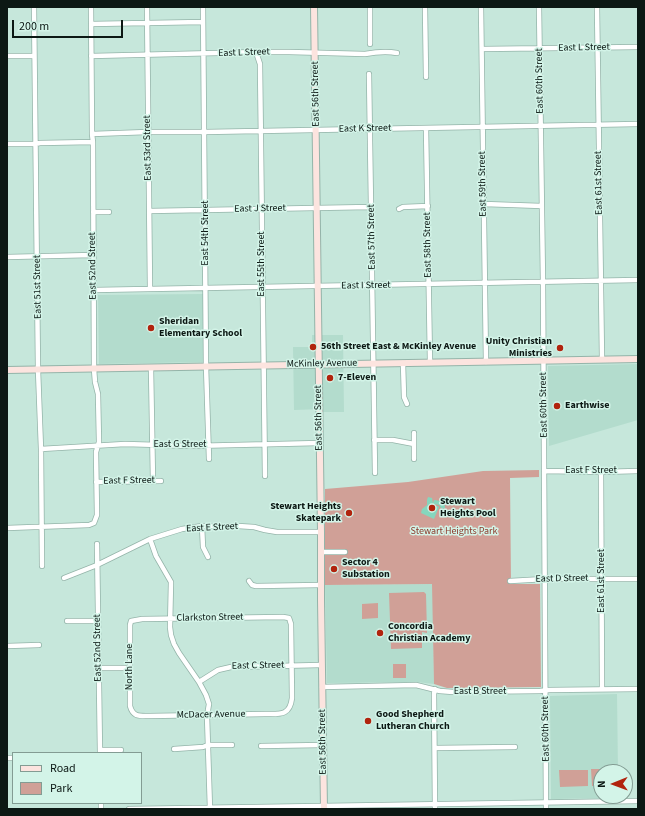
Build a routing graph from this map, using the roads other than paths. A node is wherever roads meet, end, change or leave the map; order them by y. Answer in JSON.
{"nodes":[{"id":1,"x":34,"y":7,"type":"edge"},
{"id":2,"x":91,"y":7,"type":"edge"},
{"id":3,"x":146,"y":7,"type":"edge"},
{"id":4,"x":203,"y":7,"type":"edge"},
{"id":5,"x":314,"y":7,"type":"edge"},
{"id":6,"x":370,"y":7,"type":"edge"},
{"id":7,"x":425,"y":7,"type":"edge"},
{"id":8,"x":481,"y":7,"type":"edge"},
{"id":9,"x":539,"y":7,"type":"edge"},
{"id":10,"x":597,"y":7,"type":"edge"},
{"id":11,"x":203,"y":22,"type":"junction"},
{"id":12,"x":91,"y":24,"type":"junction"},
{"id":13,"x":147,"y":24,"type":"junction"},
{"id":14,"x":370,"y":44,"type":"dead end"},
{"id":15,"x":598,"y":47,"type":"junction"},
{"id":16,"x":638,"y":47,"type":"edge"},
{"id":17,"x":540,"y":48,"type":"junction"},
{"id":18,"x":482,"y":50,"type":"junction"},
{"id":19,"x":256,"y":52,"type":"junction"},
{"id":20,"x":315,"y":53,"type":"junction"},
{"id":21,"x":397,"y":53,"type":"dead end"},
{"id":22,"x":204,"y":54,"type":"junction"},
{"id":23,"x":147,"y":55,"type":"junction"},
{"id":24,"x":7,"y":56,"type":"edge"},
{"id":25,"x":34,"y":56,"type":"junction"},
{"id":26,"x":91,"y":56,"type":"junction"},
{"id":27,"x":369,"y":74,"type":"dead end"},
{"id":28,"x":426,"y":77,"type":"dead end"},
{"id":29,"x":638,"y":124,"type":"edge"},
{"id":30,"x":598,"y":125,"type":"junction"},
{"id":31,"x":541,"y":126,"type":"junction"},
{"id":32,"x":483,"y":127,"type":"junction"},
{"id":33,"x":426,"y":128,"type":"junction"},
{"id":34,"x":370,"y":129,"type":"junction"},
{"id":35,"x":316,"y":130,"type":"junction"},
{"id":36,"x":261,"y":131,"type":"junction"},
{"id":37,"x":148,"y":132,"type":"junction"},
{"id":38,"x":205,"y":132,"type":"junction"},
{"id":39,"x":92,"y":134,"type":"junction"},
{"id":40,"x":93,"y":142,"type":"junction"},
{"id":41,"x":7,"y":144,"type":"edge"},
{"id":42,"x":35,"y":144,"type":"junction"},
{"id":43,"x":484,"y":204,"type":"junction"},
{"id":44,"x":428,"y":206,"type":"junction"},
{"id":45,"x":542,"y":206,"type":"junction"},
{"id":46,"x":371,"y":207,"type":"junction"},
{"id":47,"x":317,"y":208,"type":"junction"},
{"id":48,"x":262,"y":209,"type":"junction"},
{"id":49,"x":399,"y":209,"type":"dead end"},
{"id":50,"x":206,"y":210,"type":"junction"},
{"id":51,"x":149,"y":211,"type":"junction"},
{"id":52,"x":93,"y":212,"type":"junction"},
{"id":53,"x":109,"y":212,"type":"dead end"},
{"id":54,"x":93,"y":255,"type":"junction"},
{"id":55,"x":37,"y":256,"type":"junction"},
{"id":56,"x":7,"y":257,"type":"edge"},
{"id":57,"x":638,"y":280,"type":"edge"},
{"id":58,"x":543,"y":282,"type":"junction"},
{"id":59,"x":601,"y":282,"type":"junction"},
{"id":60,"x":429,"y":284,"type":"junction"},
{"id":61,"x":485,"y":284,"type":"junction"},
{"id":62,"x":317,"y":286,"type":"junction"},
{"id":63,"x":372,"y":286,"type":"junction"},
{"id":64,"x":262,"y":287,"type":"junction"},
{"id":65,"x":150,"y":289,"type":"junction"},
{"id":66,"x":206,"y":289,"type":"junction"},
{"id":67,"x":94,"y":290,"type":"junction"},
{"id":68,"x":602,"y":359,"type":"junction"},
{"id":69,"x":638,"y":359,"type":"edge"},
{"id":70,"x":543,"y":361,"type":"junction"},
{"id":71,"x":430,"y":362,"type":"junction"},
{"id":72,"x":486,"y":362,"type":"junction"},
{"id":73,"x":403,"y":363,"type":"junction"},
{"id":74,"x":374,"y":364,"type":"junction"},
{"id":75,"x":264,"y":365,"type":"junction"},
{"id":76,"x":318,"y":365,"type":"junction"},
{"id":77,"x":206,"y":366,"type":"junction"},
{"id":78,"x":151,"y":368,"type":"junction"},
{"id":79,"x":94,"y":369,"type":"junction"},
{"id":80,"x":7,"y":370,"type":"edge"},
{"id":81,"x":38,"y":370,"type":"junction"},
{"id":82,"x":407,"y":404,"type":"dead end"},
{"id":83,"x":414,"y":433,"type":"dead end"},
{"id":84,"x":374,"y":440,"type":"junction"},
{"id":85,"x":264,"y":444,"type":"junction"},
{"id":86,"x":320,"y":444,"type":"junction"},
{"id":87,"x":414,"y":444,"type":"junction"},
{"id":88,"x":208,"y":445,"type":"junction"},
{"id":89,"x":98,"y":446,"type":"junction"},
{"id":90,"x":152,"y":446,"type":"junction"},
{"id":91,"x":41,"y":449,"type":"junction"},
{"id":92,"x":208,"y":459,"type":"dead end"},
{"id":93,"x":414,"y":459,"type":"dead end"},
{"id":94,"x":544,"y":471,"type":"junction"},
{"id":95,"x":638,"y":471,"type":"edge"},
{"id":96,"x":601,"y":472,"type":"junction"},
{"id":97,"x":375,"y":473,"type":"dead end"},
{"id":98,"x":265,"y":476,"type":"dead end"},
{"id":99,"x":153,"y":481,"type":"junction"},
{"id":100,"x":161,"y":481,"type":"dead end"},
{"id":101,"x":96,"y":482,"type":"junction"},
{"id":102,"x":202,"y":526,"type":"junction"},
{"id":103,"x":42,"y":527,"type":"junction"},
{"id":104,"x":7,"y":528,"type":"edge"},
{"id":105,"x":321,"y":532,"type":"junction"},
{"id":106,"x":150,"y":539,"type":"junction"},
{"id":107,"x":97,"y":544,"type":"dead end"},
{"id":108,"x":321,"y":552,"type":"junction"},
{"id":109,"x":345,"y":552,"type":"dead end"},
{"id":110,"x":208,"y":557,"type":"dead end"},
{"id":111,"x":97,"y":565,"type":"junction"},
{"id":112,"x":42,"y":566,"type":"dead end"},
{"id":113,"x":64,"y":578,"type":"dead end"},
{"id":114,"x":545,"y":579,"type":"junction"},
{"id":115,"x":602,"y":579,"type":"junction"},
{"id":116,"x":638,"y":579,"type":"edge"},
{"id":117,"x":249,"y":581,"type":"dead end"},
{"id":118,"x":510,"y":581,"type":"dead end"},
{"id":119,"x":321,"y":585,"type":"junction"},
{"id":120,"x":170,"y":619,"type":"junction"},
{"id":121,"x":98,"y":621,"type":"junction"},
{"id":122,"x":131,"y":621,"type":"joint"},
{"id":123,"x":67,"y":622,"type":"dead end"},
{"id":124,"x":39,"y":645,"type":"dead end"},
{"id":125,"x":7,"y":646,"type":"edge"},
{"id":126,"x":321,"y":665,"type":"junction"},
{"id":127,"x":292,"y":666,"type":"junction"},
{"id":128,"x":98,"y":668,"type":"junction"},
{"id":129,"x":130,"y":668,"type":"junction"},
{"id":130,"x":199,"y":682,"type":"junction"},
{"id":131,"x":322,"y":687,"type":"junction"},
{"id":132,"x":435,"y":689,"type":"junction"},
{"id":133,"x":638,"y":689,"type":"edge"},
{"id":134,"x":602,"y":690,"type":"junction"},
{"id":135,"x":545,"y":691,"type":"junction"},
{"id":136,"x":133,"y":713,"type":"joint"},
{"id":137,"x":207,"y":716,"type":"junction"},
{"id":138,"x":208,"y":745,"type":"junction"},
{"id":139,"x":232,"y":745,"type":"dead end"},
{"id":140,"x":323,"y":745,"type":"junction"},
{"id":141,"x":261,"y":746,"type":"dead end"},
{"id":142,"x":515,"y":747,"type":"dead end"},
{"id":143,"x":435,"y":748,"type":"junction"},
{"id":144,"x":174,"y":749,"type":"dead end"},
{"id":145,"x":122,"y":750,"type":"dead end"},
{"id":146,"x":100,"y":752,"type":"edge"},
{"id":147,"x":638,"y":801,"type":"edge"},
{"id":148,"x":546,"y":802,"type":"junction"},
{"id":149,"x":324,"y":807,"type":"edge"},
{"id":150,"x":436,"y":807,"type":"edge"},
{"id":151,"x":210,"y":808,"type":"edge"},
{"id":152,"x":129,"y":809,"type":"edge"},
{"id":153,"x":546,"y":809,"type":"edge"}],
"edges":[{"from":1,"to":25,"type":"street","name":"East 51st Street"},
{"from":2,"to":12,"type":"street","name":"East 52nd Street"},
{"from":3,"to":13,"type":"street","name":"East 53rd Street"},
{"from":4,"to":11,"type":"street","name":"East 54th Street"},
{"from":5,"to":20,"type":"street","name":"East 56th Street"},
{"from":6,"to":14,"type":"street"},
{"from":7,"to":28,"type":"street"},
{"from":8,"to":18,"type":"street","name":"East 59th Street"},
{"from":9,"to":17,"type":"street","name":"East 60th Street"},
{"from":10,"to":15,"type":"street","name":"East 61st Street"},
{"from":11,"to":13,"type":"street"},
{"from":11,"to":22,"type":"street","name":"East 54th Street"},
{"from":12,"to":13,"type":"street"},
{"from":12,"to":26,"type":"street","name":"East 52nd Street"},
{"from":13,"to":23,"type":"street","name":"East 53rd Street"},
{"from":15,"to":16,"type":"street","name":"East L Street"},
{"from":15,"to":17,"type":"street","name":"East L Street"},
{"from":15,"to":30,"type":"street","name":"East 61st Street"},
{"from":17,"to":18,"type":"street","name":"East L Street"},
{"from":17,"to":31,"type":"street","name":"East 60th Street"},
{"from":18,"to":32,"type":"street","name":"East 59th Street"},
{"from":19,"to":20,"type":"street","name":"East L Street"},
{"from":19,"to":22,"type":"street","name":"East L Street"},
{"from":19,"to":36,"type":"street","name":"East 55th Street"},
{"from":20,"to":21,"type":"street","name":"East L Street"},
{"from":20,"to":35,"type":"street","name":"East 56th Street"},
{"from":22,"to":23,"type":"street","name":"East L Street"},
{"from":22,"to":38,"type":"street","name":"East 54th Street"},
{"from":23,"to":26,"type":"street","name":"East L Street"},
{"from":23,"to":37,"type":"street","name":"East 53rd Street"},
{"from":24,"to":25,"type":"street"},
{"from":25,"to":42,"type":"street","name":"East 51st Street"},
{"from":26,"to":39,"type":"street","name":"East 52nd Street"},
{"from":27,"to":34,"type":"street","name":"East 57th Street"},
{"from":29,"to":30,"type":"street","name":"East K Street"},
{"from":30,"to":31,"type":"street","name":"East K Street"},
{"from":30,"to":59,"type":"street","name":"East 61st Street"},
{"from":31,"to":32,"type":"street","name":"East K Street"},
{"from":31,"to":45,"type":"street","name":"East 60th Street"},
{"from":32,"to":33,"type":"street","name":"East K Street"},
{"from":32,"to":43,"type":"street","name":"East 59th Street"},
{"from":33,"to":34,"type":"street","name":"East K Street"},
{"from":33,"to":44,"type":"street","name":"East 58th Street"},
{"from":34,"to":35,"type":"street","name":"East K Street"},
{"from":34,"to":46,"type":"street","name":"East 57th Street"},
{"from":35,"to":36,"type":"street","name":"East K Street"},
{"from":35,"to":47,"type":"street","name":"East 56th Street"},
{"from":36,"to":38,"type":"street","name":"East K Street"},
{"from":36,"to":48,"type":"street","name":"East 55th Street"},
{"from":37,"to":38,"type":"street","name":"East K Street"},
{"from":37,"to":39,"type":"street","name":"East K Street"},
{"from":37,"to":51,"type":"street","name":"East 53rd Street"},
{"from":38,"to":50,"type":"street","name":"East 54th Street"},
{"from":39,"to":40,"type":"street","name":"East 52nd Street"},
{"from":40,"to":42,"type":"street"},
{"from":40,"to":52,"type":"street","name":"East 52nd Street"},
{"from":41,"to":42,"type":"street"},
{"from":42,"to":55,"type":"street","name":"East 51st Street"},
{"from":43,"to":45,"type":"street"},
{"from":43,"to":61,"type":"street","name":"East 59th Street"},
{"from":44,"to":49,"type":"street"},
{"from":44,"to":60,"type":"street","name":"East 58th Street"},
{"from":45,"to":58,"type":"street","name":"East 60th Street"},
{"from":46,"to":47,"type":"street","name":"East J Street"},
{"from":46,"to":63,"type":"street","name":"East 57th Street"},
{"from":47,"to":48,"type":"street","name":"East J Street"},
{"from":47,"to":62,"type":"street","name":"East 56th Street"},
{"from":48,"to":50,"type":"street","name":"East J Street"},
{"from":48,"to":64,"type":"street","name":"East 55th Street"},
{"from":50,"to":51,"type":"street","name":"East J Street"},
{"from":50,"to":66,"type":"street","name":"East 54th Street"},
{"from":51,"to":65,"type":"street","name":"East 53rd Street"},
{"from":52,"to":53,"type":"street"},
{"from":52,"to":54,"type":"street","name":"East 52nd Street"},
{"from":54,"to":55,"type":"street"},
{"from":54,"to":67,"type":"street","name":"East 52nd Street"},
{"from":55,"to":56,"type":"street"},
{"from":55,"to":81,"type":"street","name":"East 51st Street"},
{"from":57,"to":59,"type":"street","name":"East I Street"},
{"from":58,"to":59,"type":"street","name":"East I Street"},
{"from":58,"to":61,"type":"street","name":"East I Street"},
{"from":58,"to":70,"type":"street","name":"East 60th Street"},
{"from":59,"to":68,"type":"street","name":"East 61st Street"},
{"from":60,"to":61,"type":"street","name":"East I Street"},
{"from":60,"to":63,"type":"street","name":"East I Street"},
{"from":60,"to":71,"type":"street","name":"East 58th Street"},
{"from":61,"to":72,"type":"street","name":"East 59th Street"},
{"from":62,"to":63,"type":"street","name":"East I Street"},
{"from":62,"to":64,"type":"street","name":"East I Street"},
{"from":62,"to":76,"type":"street","name":"East 56th Street"},
{"from":63,"to":74,"type":"street","name":"East 57th Street"},
{"from":64,"to":66,"type":"street","name":"East I Street"},
{"from":64,"to":75,"type":"street","name":"East 55th Street"},
{"from":65,"to":66,"type":"street","name":"East I Street"},
{"from":65,"to":67,"type":"street","name":"East I Street"},
{"from":66,"to":77,"type":"street","name":"East 54th Street"},
{"from":67,"to":79,"type":"street","name":"East 52nd Street"},
{"from":68,"to":69,"type":"street","name":"McKinley Avenue"},
{"from":68,"to":70,"type":"street","name":"McKinley Avenue"},
{"from":70,"to":72,"type":"street","name":"McKinley Avenue"},
{"from":70,"to":94,"type":"street","name":"East 60th Street"},
{"from":71,"to":72,"type":"street","name":"McKinley Avenue"},
{"from":71,"to":73,"type":"street","name":"McKinley Avenue"},
{"from":73,"to":74,"type":"street","name":"McKinley Avenue"},
{"from":73,"to":82,"type":"street"},
{"from":74,"to":76,"type":"street","name":"McKinley Avenue"},
{"from":74,"to":84,"type":"street","name":"East 57th Street"},
{"from":75,"to":76,"type":"street","name":"McKinley Avenue"},
{"from":75,"to":77,"type":"street","name":"McKinley Avenue"},
{"from":75,"to":85,"type":"street","name":"East 55th Street"},
{"from":76,"to":86,"type":"street","name":"East 56th Street"},
{"from":77,"to":78,"type":"street","name":"McKinley Avenue"},
{"from":77,"to":88,"type":"street","name":"East 54th Street"},
{"from":78,"to":79,"type":"street","name":"McKinley Avenue"},
{"from":78,"to":90,"type":"street"},
{"from":79,"to":81,"type":"street","name":"McKinley Avenue"},
{"from":79,"to":89,"type":"street","name":"East 52nd Street"},
{"from":80,"to":81,"type":"street","name":"McKinley Avenue"},
{"from":81,"to":91,"type":"street","name":"East 51st Street"},
{"from":83,"to":87,"type":"street"},
{"from":84,"to":87,"type":"street"},
{"from":84,"to":97,"type":"street","name":"East 57th Street"},
{"from":85,"to":86,"type":"street","name":"East G Street"},
{"from":85,"to":88,"type":"street","name":"East G Street"},
{"from":85,"to":98,"type":"street","name":"East 55th Street"},
{"from":86,"to":105,"type":"street","name":"East 56th Street"},
{"from":87,"to":93,"type":"street"},
{"from":88,"to":90,"type":"street","name":"East G Street"},
{"from":88,"to":92,"type":"street","name":"East 54th Street"},
{"from":89,"to":90,"type":"street","name":"East G Street"},
{"from":89,"to":91,"type":"street","name":"East G Street"},
{"from":89,"to":101,"type":"street","name":"East 52nd Street"},
{"from":90,"to":99,"type":"street"},
{"from":91,"to":103,"type":"street","name":"East 51st Street"},
{"from":94,"to":96,"type":"street","name":"East F Street"},
{"from":94,"to":114,"type":"street","name":"East 60th Street"},
{"from":95,"to":96,"type":"street","name":"East F Street"},
{"from":96,"to":115,"type":"street","name":"East 61st Street"},
{"from":99,"to":100,"type":"street","name":"East F Street"},
{"from":99,"to":101,"type":"street","name":"East F Street"},
{"from":101,"to":103,"type":"street","name":"East 52nd Street"},
{"from":102,"to":105,"type":"street","name":"East E Street"},
{"from":102,"to":106,"type":"street","name":"East E Street"},
{"from":102,"to":110,"type":"street"},
{"from":103,"to":104,"type":"street"},
{"from":103,"to":112,"type":"street","name":"East 51st Street"},
{"from":105,"to":108,"type":"street","name":"East 56th Street"},
{"from":106,"to":111,"type":"street","name":"East E Street"},
{"from":106,"to":120,"type":"street"},
{"from":107,"to":111,"type":"street","name":"East 52nd Street"},
{"from":108,"to":109,"type":"street"},
{"from":108,"to":119,"type":"street","name":"East 56th Street"},
{"from":111,"to":113,"type":"street","name":"East E Street"},
{"from":111,"to":121,"type":"street","name":"East 52nd Street"},
{"from":114,"to":115,"type":"street","name":"East D Street"},
{"from":114,"to":118,"type":"street","name":"East D Street"},
{"from":114,"to":135,"type":"street","name":"East 60th Street"},
{"from":115,"to":116,"type":"street","name":"East D Street"},
{"from":115,"to":134,"type":"street","name":"East 61st Street"},
{"from":117,"to":119,"type":"street"},
{"from":119,"to":126,"type":"street","name":"East 56th Street"},
{"from":120,"to":122,"type":"street","name":"Clarkston Street"},
{"from":120,"to":127,"type":"street","name":"Clarkston Street"},
{"from":120,"to":130,"type":"street"},
{"from":121,"to":123,"type":"street"},
{"from":121,"to":128,"type":"street","name":"East 52nd Street"},
{"from":122,"to":129,"type":"street","name":"North Lane"},
{"from":124,"to":125,"type":"street"},
{"from":126,"to":127,"type":"street","name":"East C Street"},
{"from":126,"to":131,"type":"street","name":"East 56th Street"},
{"from":127,"to":130,"type":"street","name":"East C Street"},
{"from":127,"to":137,"type":"street","name":"McDacer Avenue"},
{"from":128,"to":129,"type":"street"},
{"from":128,"to":146,"type":"street","name":"East 52nd Street"},
{"from":129,"to":136,"type":"street","name":"North Lane"},
{"from":130,"to":137,"type":"street"},
{"from":131,"to":132,"type":"street","name":"East B Street"},
{"from":131,"to":140,"type":"street","name":"East 56th Street"},
{"from":132,"to":135,"type":"street","name":"East B Street"},
{"from":132,"to":143,"type":"street"},
{"from":133,"to":134,"type":"street","name":"East B Street"},
{"from":134,"to":135,"type":"street","name":"East B Street"},
{"from":135,"to":148,"type":"street","name":"East 60th Street"},
{"from":136,"to":137,"type":"street","name":"McDacer Avenue"},
{"from":137,"to":138,"type":"street"},
{"from":138,"to":139,"type":"street"},
{"from":138,"to":144,"type":"street"},
{"from":138,"to":151,"type":"street"},
{"from":140,"to":141,"type":"street"},
{"from":140,"to":149,"type":"street","name":"East 56th Street"},
{"from":142,"to":143,"type":"street"},
{"from":143,"to":150,"type":"street"},
{"from":145,"to":146,"type":"street"},
{"from":147,"to":148,"type":"street"},
{"from":148,"to":150,"type":"street"},
{"from":148,"to":153,"type":"street","name":"East 60th Street"},
{"from":149,"to":150,"type":"street"},
{"from":149,"to":151,"type":"street"},
{"from":151,"to":152,"type":"street"}]}
